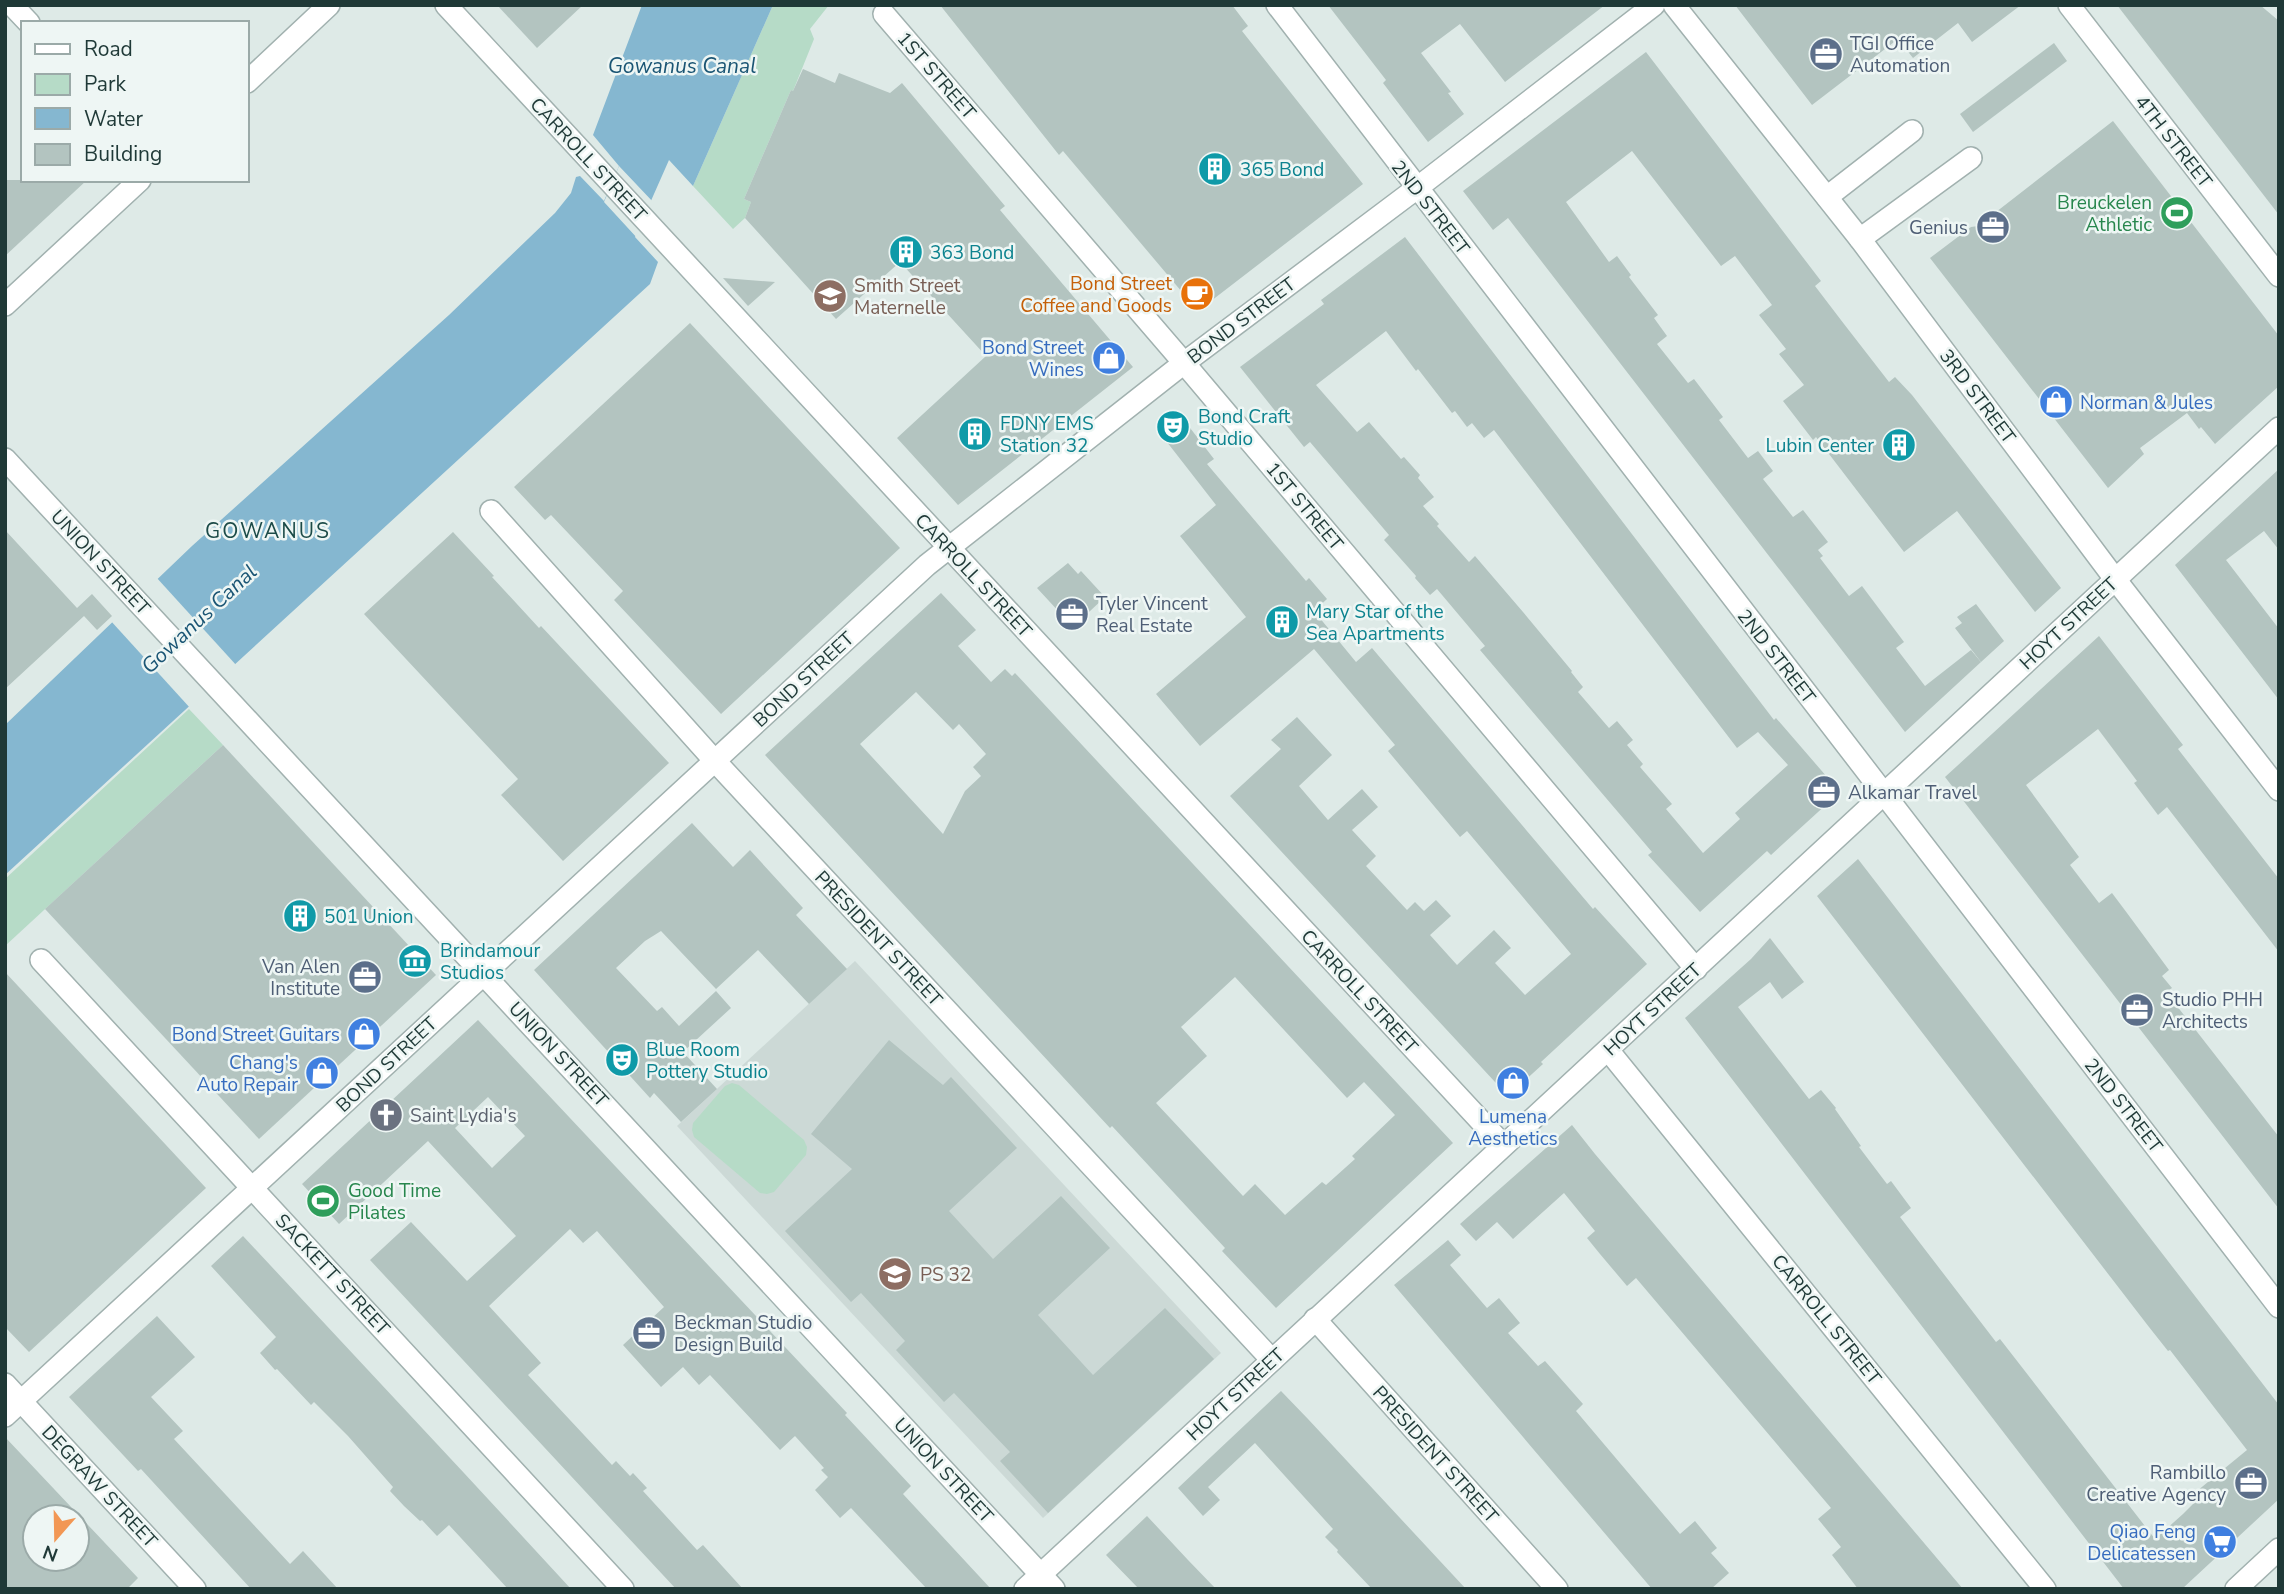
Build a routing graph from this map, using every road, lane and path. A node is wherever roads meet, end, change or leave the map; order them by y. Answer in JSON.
{"nodes":[{"id":1,"x":12,"y":5,"type":"edge"},
{"id":2,"x":329,"y":5,"type":"edge"},
{"id":3,"x":446,"y":5,"type":"edge"},
{"id":4,"x":1277,"y":5,"type":"edge"},
{"id":5,"x":1654,"y":5,"type":"edge"},
{"id":6,"x":1674,"y":5,"type":"edge"},
{"id":7,"x":2069,"y":5,"type":"edge"},
{"id":8,"x":884,"y":14,"type":"dead end"},
{"id":9,"x":27,"y":21,"type":"edge"},
{"id":10,"x":248,"y":81,"type":"edge"},
{"id":11,"x":1912,"y":131,"type":"dead end"},
{"id":12,"x":1971,"y":158,"type":"dead end"},
{"id":13,"x":138,"y":182,"type":"edge"},
{"id":14,"x":1417,"y":188,"type":"junction"},
{"id":15,"x":1827,"y":197,"type":"junction"},
{"id":16,"x":1860,"y":239,"type":"junction"},
{"id":17,"x":2279,"y":276,"type":"edge"},
{"id":18,"x":5,"y":305,"type":"edge"},
{"id":19,"x":1184,"y":363,"type":"junction"},
{"id":20,"x":2279,"y":428,"type":"edge"},
{"id":21,"x":5,"y":459,"type":"edge"},
{"id":22,"x":491,"y":511,"type":"dead end"},
{"id":23,"x":949,"y":547,"type":"junction"},
{"id":24,"x":2115,"y":579,"type":"junction"},
{"id":25,"x":714,"y":760,"type":"junction"},
{"id":26,"x":2279,"y":790,"type":"edge"},
{"id":27,"x":1883,"y":793,"type":"junction"},
{"id":28,"x":41,"y":960,"type":"dead end"},
{"id":29,"x":1696,"y":969,"type":"junction"},
{"id":30,"x":484,"y":973,"type":"junction"},
{"id":31,"x":1608,"y":1050,"type":"junction"},
{"id":32,"x":1503,"y":1144,"type":"junction"},
{"id":33,"x":253,"y":1187,"type":"junction"},
{"id":34,"x":2279,"y":1307,"type":"edge"},
{"id":35,"x":1315,"y":1319,"type":"junction"},
{"id":36,"x":1272,"y":1360,"type":"junction"},
{"id":37,"x":5,"y":1384,"type":"edge"},
{"id":38,"x":21,"y":1401,"type":"junction"},
{"id":39,"x":5,"y":1416,"type":"edge"},
{"id":40,"x":2279,"y":1549,"type":"edge"},
{"id":41,"x":2271,"y":1571,"type":"edge"},
{"id":42,"x":1039,"y":1584,"type":"edge"},
{"id":43,"x":195,"y":1589,"type":"edge"},
{"id":44,"x":623,"y":1589,"type":"edge"},
{"id":45,"x":1557,"y":1589,"type":"edge"},
{"id":46,"x":2045,"y":1589,"type":"edge"},
{"id":47,"x":2236,"y":1589,"type":"edge"}],
"edges":[{"from":1,"to":9,"type":"street"},
{"from":2,"to":10,"type":"street"},
{"from":3,"to":23,"type":"street","name":"CARROLL STREET"},
{"from":4,"to":14,"type":"street","name":"2ND STREET"},
{"from":5,"to":14,"type":"street","name":"BOND STREET"},
{"from":6,"to":15,"type":"street","name":"3RD STREET"},
{"from":7,"to":17,"type":"street","name":"4TH STREET"},
{"from":8,"to":19,"type":"street","name":"1ST STREET"},
{"from":11,"to":15,"type":"street"},
{"from":12,"to":16,"type":"street"},
{"from":13,"to":18,"type":"street"},
{"from":14,"to":19,"type":"street","name":"BOND STREET"},
{"from":14,"to":27,"type":"street","name":"2ND STREET"},
{"from":15,"to":16,"type":"street","name":"3RD STREET"},
{"from":16,"to":24,"type":"street","name":"3RD STREET"},
{"from":19,"to":23,"type":"street","name":"BOND STREET"},
{"from":19,"to":29,"type":"street","name":"1ST STREET"},
{"from":20,"to":24,"type":"street","name":"HOYT STREET"},
{"from":21,"to":30,"type":"street","name":"UNION STREET"},
{"from":22,"to":25,"type":"street","name":"PRESIDENT STREET"},
{"from":23,"to":25,"type":"street","name":"BOND STREET"},
{"from":23,"to":32,"type":"street","name":"CARROLL STREET"},
{"from":24,"to":26,"type":"street","name":"3RD STREET"},
{"from":24,"to":27,"type":"street","name":"HOYT STREET"},
{"from":25,"to":30,"type":"street","name":"BOND STREET"},
{"from":25,"to":36,"type":"street","name":"PRESIDENT STREET"},
{"from":27,"to":29,"type":"street","name":"HOYT STREET"},
{"from":27,"to":34,"type":"street","name":"2ND STREET"},
{"from":28,"to":33,"type":"street","name":"SACKETT STREET"},
{"from":29,"to":31,"type":"street","name":"HOYT STREET"},
{"from":30,"to":33,"type":"street","name":"BOND STREET"},
{"from":30,"to":42,"type":"street","name":"UNION STREET"},
{"from":31,"to":32,"type":"street","name":"HOYT STREET"},
{"from":31,"to":46,"type":"street","name":"CARROLL STREET"},
{"from":32,"to":35,"type":"street","name":"HOYT STREET"},
{"from":33,"to":38,"type":"street","name":"BOND STREET"},
{"from":33,"to":44,"type":"street","name":"SACKETT STREET"},
{"from":35,"to":36,"type":"street","name":"HOYT STREET"},
{"from":35,"to":45,"type":"street","name":"PRESIDENT STREET"},
{"from":36,"to":42,"type":"street","name":"HOYT STREET"},
{"from":37,"to":38,"type":"street","name":"DEGRAW STREET"},
{"from":38,"to":39,"type":"street","name":"BOND STREET"},
{"from":38,"to":43,"type":"street","name":"DEGRAW STREET"},
{"from":40,"to":41,"type":"street"},
{"from":41,"to":47,"type":"street"}]}
